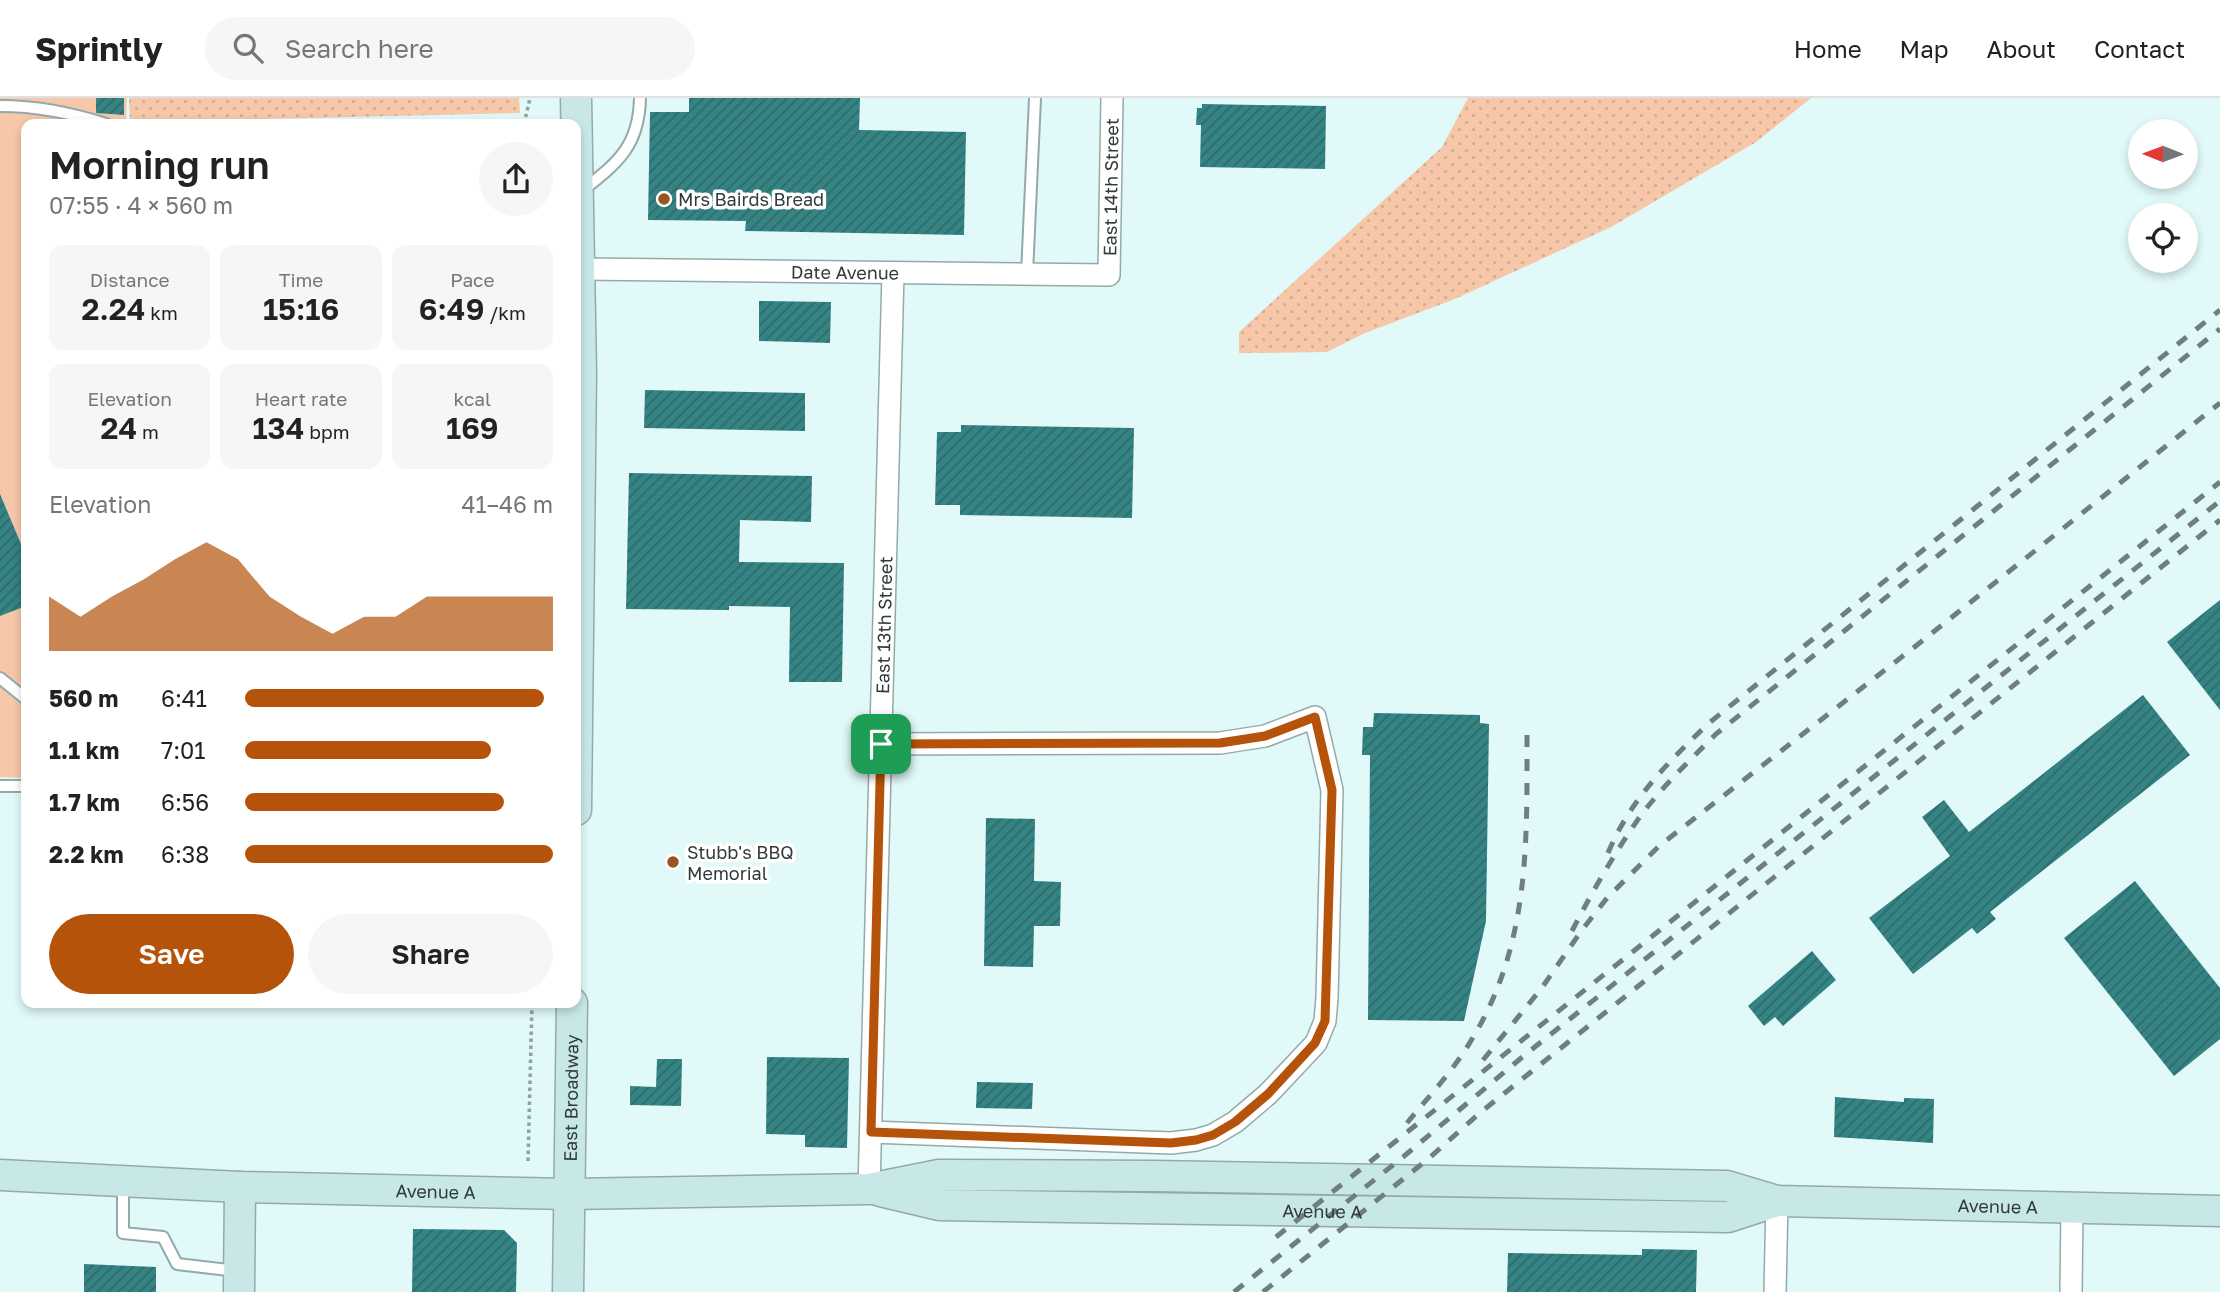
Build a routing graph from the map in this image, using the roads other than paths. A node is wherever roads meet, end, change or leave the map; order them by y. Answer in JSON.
{"nodes":[{"id":1,"x":576,"y":98,"type":"edge"},
{"id":2,"x":640,"y":98,"type":"edge"},
{"id":3,"x":1035,"y":98,"type":"edge"},
{"id":4,"x":1112,"y":98,"type":"edge"},
{"id":5,"x":0,"y":106,"type":"edge"},
{"id":6,"x":83,"y":119,"type":"edge"},
{"id":7,"x":576,"y":119,"type":"edge"},
{"id":8,"x":581,"y":190,"type":"edge"},
{"id":9,"x":581,"y":270,"type":"edge"},
{"id":10,"x":893,"y":273,"type":"junction"},
{"id":11,"x":1027,"y":274,"type":"junction"},
{"id":12,"x":1109,"y":275,"type":"joint"},
{"id":13,"x":0,"y":678,"type":"edge"},
{"id":14,"x":21,"y":695,"type":"edge"},
{"id":15,"x":881,"y":744,"type":"junction"},
{"id":16,"x":0,"y":786,"type":"edge"},
{"id":17,"x":21,"y":786,"type":"edge"},
{"id":18,"x":572,"y":1008,"type":"edge"},
{"id":19,"x":871,"y":1132,"type":"junction"},
{"id":20,"x":0,"y":1175,"type":"edge"},
{"id":21,"x":123,"y":1180,"type":"junction"},
{"id":22,"x":240,"y":1187,"type":"junction"},
{"id":23,"x":869,"y":1189,"type":"junction"},
{"id":24,"x":569,"y":1194,"type":"junction"},
{"id":25,"x":1777,"y":1201,"type":"junction"},
{"id":26,"x":2072,"y":1209,"type":"junction"},
{"id":27,"x":2220,"y":1211,"type":"edge"},
{"id":28,"x":239,"y":1282,"type":"edge"},
{"id":29,"x":568,"y":1292,"type":"edge"},
{"id":30,"x":1775,"y":1292,"type":"edge"},
{"id":31,"x":2071,"y":1292,"type":"edge"}],
"edges":[{"from":1,"to":7,"type":"main road"},
{"from":2,"to":8,"type":"lane"},
{"from":3,"to":11,"type":"lane"},
{"from":4,"to":12,"type":"street","name":"East 14th Street"},
{"from":5,"to":6,"type":"lane"},
{"from":9,"to":10,"type":"street","name":"Date Avenue"},
{"from":10,"to":11,"type":"street","name":"Date Avenue"},
{"from":10,"to":15,"type":"street","name":"East 13th Street"},
{"from":11,"to":12,"type":"street","name":"Date Avenue"},
{"from":13,"to":14,"type":"lane"},
{"from":15,"to":19,"type":"street","name":"East 13th Street"},
{"from":15,"to":19,"type":"street"},
{"from":16,"to":17,"type":"lane"},
{"from":18,"to":24,"type":"main road","name":"East Broadway"},
{"from":19,"to":23,"type":"street","name":"East 13th Street"},
{"from":20,"to":21,"type":"main road","name":"Avenue A"},
{"from":21,"to":22,"type":"main road","name":"Avenue A"},
{"from":21,"to":28,"type":"lane"},
{"from":22,"to":24,"type":"main road","name":"Avenue A"},
{"from":22,"to":28,"type":"main road"},
{"from":23,"to":24,"type":"main road","name":"Avenue A"},
{"from":23,"to":25,"type":"main road","name":"Avenue A"},
{"from":24,"to":29,"type":"main road","name":"East Broadway"},
{"from":25,"to":26,"type":"main road","name":"Avenue A"},
{"from":25,"to":30,"type":"street"},
{"from":26,"to":27,"type":"main road","name":"Avenue A"},
{"from":26,"to":31,"type":"street"}]}
